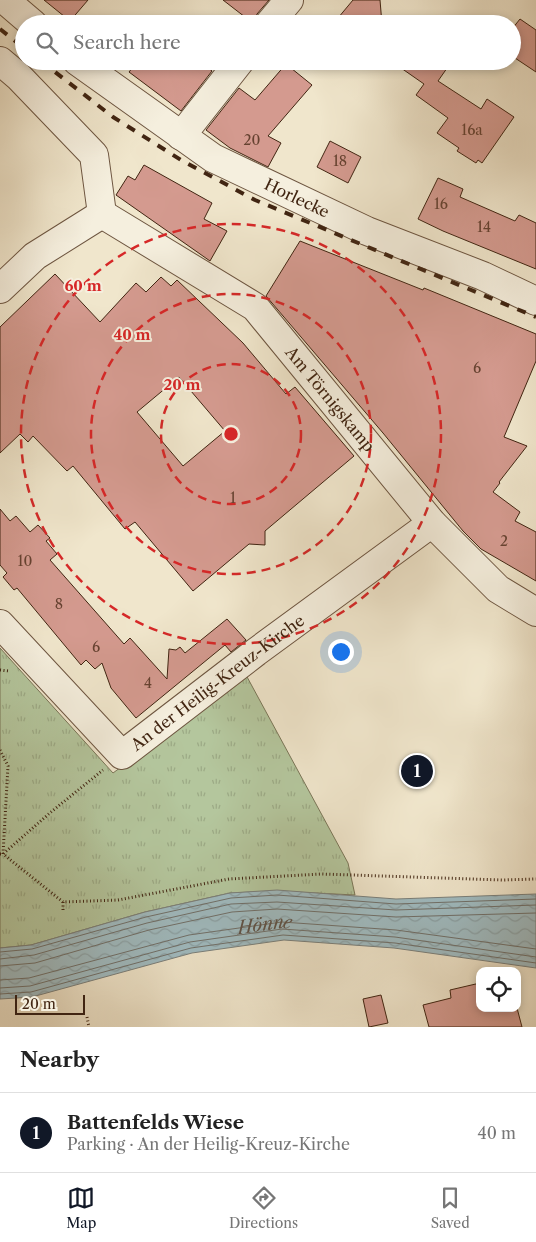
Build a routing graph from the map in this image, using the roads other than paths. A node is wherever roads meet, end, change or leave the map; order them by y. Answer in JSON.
{"nodes":[{"id":1,"x":289,"y":0,"type":"edge"},
{"id":2,"x":7,"y":1,"type":"edge"},
{"id":3,"x":22,"y":15,"type":"edge"},
{"id":4,"x":276,"y":15,"type":"edge"},
{"id":5,"x":0,"y":61,"type":"edge"},
{"id":6,"x":89,"y":70,"type":"edge"},
{"id":7,"x":233,"y":70,"type":"edge"},
{"id":8,"x":181,"y":136,"type":"junction"},
{"id":9,"x":102,"y":214,"type":"junction"},
{"id":10,"x":0,"y":289,"type":"edge"},
{"id":11,"x":536,"y":301,"type":"edge"},
{"id":12,"x":432,"y":523,"type":"junction"},
{"id":13,"x":536,"y":612,"type":"edge"},
{"id":14,"x":0,"y":624,"type":"edge"}],
"edges":[{"from":1,"to":4,"type":"street"},
{"from":2,"to":3,"type":"street"},
{"from":5,"to":9,"type":"street"},
{"from":6,"to":8,"type":"street","name":"Horlecke"},
{"from":7,"to":8,"type":"street"},
{"from":8,"to":11,"type":"street","name":"Horlecke"},
{"from":9,"to":10,"type":"street"},
{"from":9,"to":12,"type":"street","name":"Am Törnigskamp"},
{"from":12,"to":13,"type":"street","name":"Am Törnigskamp"},
{"from":12,"to":14,"type":"street","name":"An der Heilig-Kreuz-Kirche"}]}
